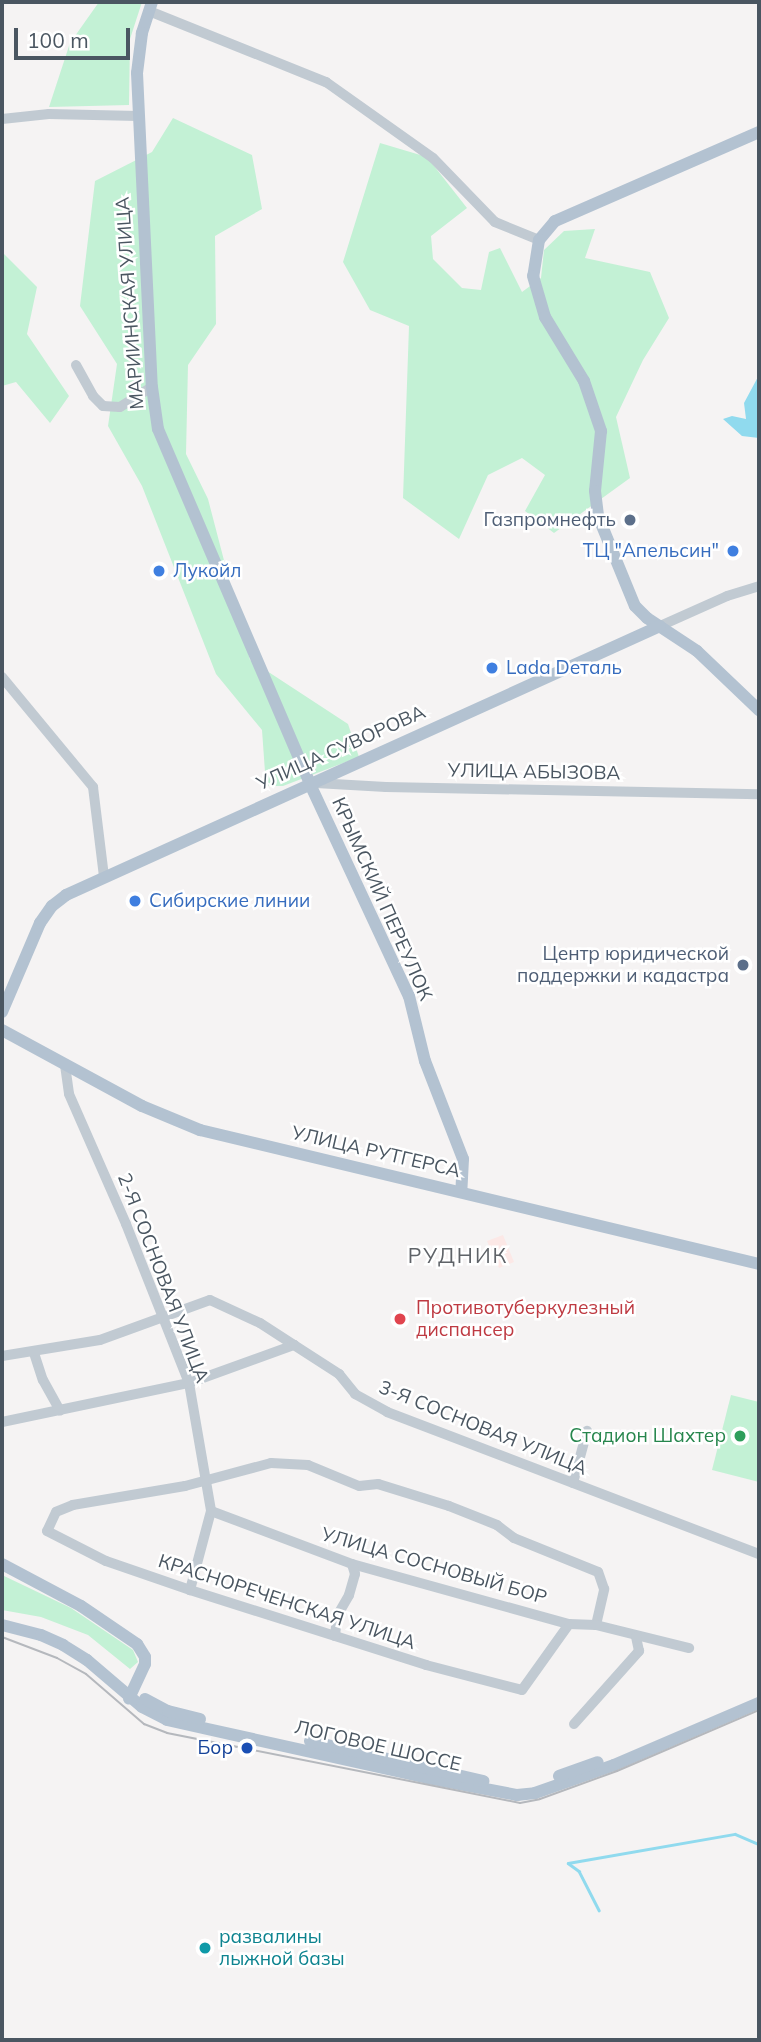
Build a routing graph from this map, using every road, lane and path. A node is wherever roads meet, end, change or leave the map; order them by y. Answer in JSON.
{"nodes":[{"id":1,"x":150,"y":6,"type":"edge"},
{"id":2,"x":138,"y":116,"type":"junction"},
{"id":3,"x":2,"y":119,"type":"edge"},
{"id":4,"x":759,"y":132,"type":"edge"},
{"id":5,"x":539,"y":240,"type":"junction"},
{"id":6,"x":76,"y":365,"type":"dead end"},
{"id":7,"x":152,"y":387,"type":"junction"},
{"id":8,"x":759,"y":586,"type":"edge"},
{"id":9,"x":635,"y":606,"type":"junction"},
{"id":10,"x":660,"y":626,"type":"junction"},
{"id":11,"x":625,"y":642,"type":"junction"},
{"id":12,"x":2,"y":677,"type":"edge"},
{"id":13,"x":759,"y":710,"type":"edge"},
{"id":14,"x":309,"y":782,"type":"junction"},
{"id":15,"x":759,"y":794,"type":"edge"},
{"id":16,"x":104,"y":876,"type":"junction"},
{"id":17,"x":2,"y":1012,"type":"edge"},
{"id":18,"x":2,"y":1030,"type":"edge"},
{"id":19,"x":65,"y":1065,"type":"junction"},
{"id":20,"x":461,"y":1192,"type":"junction"},
{"id":21,"x":759,"y":1265,"type":"edge"},
{"id":22,"x":164,"y":1318,"type":"junction"},
{"id":23,"x":294,"y":1345,"type":"junction"},
{"id":24,"x":34,"y":1353,"type":"junction"},
{"id":25,"x":2,"y":1356,"type":"edge"},
{"id":26,"x":188,"y":1382,"type":"junction"},
{"id":27,"x":60,"y":1410,"type":"junction"},
{"id":28,"x":2,"y":1422,"type":"edge"},
{"id":29,"x":587,"y":1431,"type":"dead end"},
{"id":30,"x":206,"y":1479,"type":"junction"},
{"id":31,"x":573,"y":1483,"type":"junction"},
{"id":32,"x":211,"y":1511,"type":"junction"},
{"id":33,"x":759,"y":1554,"type":"edge"},
{"id":34,"x":2,"y":1564,"type":"edge"},
{"id":35,"x":352,"y":1564,"type":"junction"},
{"id":36,"x":190,"y":1590,"type":"junction"},
{"id":37,"x":2,"y":1617,"type":"edge"},
{"id":38,"x":569,"y":1624,"type":"junction"},
{"id":39,"x":2,"y":1625,"type":"edge"},
{"id":40,"x":596,"y":1625,"type":"junction"},
{"id":41,"x":335,"y":1636,"type":"junction"},
{"id":42,"x":636,"y":1637,"type":"junction"},
{"id":43,"x":689,"y":1648,"type":"dead end"},
{"id":44,"x":759,"y":1694,"type":"edge"},
{"id":45,"x":131,"y":1695,"type":"junction"},
{"id":46,"x":759,"y":1703,"type":"edge"},
{"id":47,"x":574,"y":1724,"type":"dead end"}],
"edges":[{"from":1,"to":2,"type":"main road","name":"МАРИИНСКАЯ УЛИЦА"},
{"from":1,"to":5,"type":"street"},
{"from":2,"to":3,"type":"street"},
{"from":2,"to":7,"type":"main road","name":"МАРИИНСКАЯ УЛИЦА"},
{"from":4,"to":5,"type":"main road"},
{"from":5,"to":9,"type":"main road"},
{"from":6,"to":7,"type":"street"},
{"from":7,"to":14,"type":"main road","name":"МАРИИНСКАЯ УЛИЦА"},
{"from":8,"to":10,"type":"street","name":"УЛИЦА СУВОРОВА"},
{"from":9,"to":10,"type":"main road"},
{"from":9,"to":11,"type":"main road"},
{"from":10,"to":11,"type":"main road","name":"УЛИЦА СУВОРОВА"},
{"from":10,"to":13,"type":"main road"},
{"from":11,"to":14,"type":"main road","name":"УЛИЦА СУВОРОВА"},
{"from":12,"to":16,"type":"street"},
{"from":14,"to":15,"type":"street","name":"УЛИЦА АБЫЗОВА"},
{"from":14,"to":16,"type":"main road","name":"УЛИЦА СУВОРОВА"},
{"from":14,"to":20,"type":"main road","name":"КРЫМСКИЙ ПЕРЕУЛОК"},
{"from":16,"to":17,"type":"main road","name":"УЛИЦА СУВОРОВА"},
{"from":18,"to":19,"type":"main road","name":"УЛИЦА РУТГЕРСА"},
{"from":19,"to":20,"type":"main road","name":"УЛИЦА РУТГЕРСА"},
{"from":19,"to":22,"type":"street","name":"2-Я СОСНОВАЯ УЛИЦА"},
{"from":20,"to":21,"type":"main road","name":"УЛИЦА РУТГЕРСА"},
{"from":22,"to":23,"type":"street","name":"3-Я СОСНОВАЯ УЛИЦА"},
{"from":22,"to":24,"type":"street"},
{"from":22,"to":26,"type":"street","name":"2-Я СОСНОВАЯ УЛИЦА"},
{"from":23,"to":26,"type":"street"},
{"from":23,"to":31,"type":"street","name":"3-Я СОСНОВАЯ УЛИЦА"},
{"from":24,"to":25,"type":"street"},
{"from":24,"to":27,"type":"street"},
{"from":26,"to":27,"type":"street"},
{"from":26,"to":30,"type":"street","name":"2-Я СОСНОВАЯ УЛИЦА"},
{"from":27,"to":28,"type":"street"},
{"from":29,"to":31,"type":"street"},
{"from":30,"to":32,"type":"street","name":"2-Я СОСНОВАЯ УЛИЦА"},
{"from":30,"to":36,"type":"street","name":"КРАСНОРЕЧЕНСКАЯ УЛИЦА"},
{"from":30,"to":40,"type":"street"},
{"from":31,"to":33,"type":"street","name":"3-Я СОСНОВАЯ УЛИЦА"},
{"from":32,"to":35,"type":"street","name":"УЛИЦА СОСНОВЫЙ БОР"},
{"from":32,"to":36,"type":"street","name":"2-Я СОСНОВАЯ УЛИЦА"},
{"from":34,"to":45,"type":"main road"},
{"from":35,"to":38,"type":"street","name":"УЛИЦА СОСНОВЫЙ БОР"},
{"from":35,"to":41,"type":"street"},
{"from":36,"to":41,"type":"street","name":"КРАСНОРЕЧЕНСКАЯ УЛИЦА"},
{"from":37,"to":45,"type":"main road","name":"ЛОГОВОЕ ШОССЕ"},
{"from":38,"to":40,"type":"street","name":"УЛИЦА СОСНОВЫЙ БОР"},
{"from":38,"to":41,"type":"street","name":"КРАСНОРЕЧЕНСКАЯ УЛИЦА"},
{"from":39,"to":45,"type":"main road","name":"ЛОГОВОЕ ШОССЕ"},
{"from":40,"to":42,"type":"street","name":"УЛИЦА СОСНОВЫЙ БОР"},
{"from":42,"to":43,"type":"street","name":"УЛИЦА СОСНОВЫЙ БОР"},
{"from":42,"to":47,"type":"street"},
{"from":44,"to":45,"type":"main road","name":"ЛОГОВОЕ ШОССЕ"},
{"from":45,"to":46,"type":"main road","name":"ЛОГОВОЕ ШОССЕ"}]}
